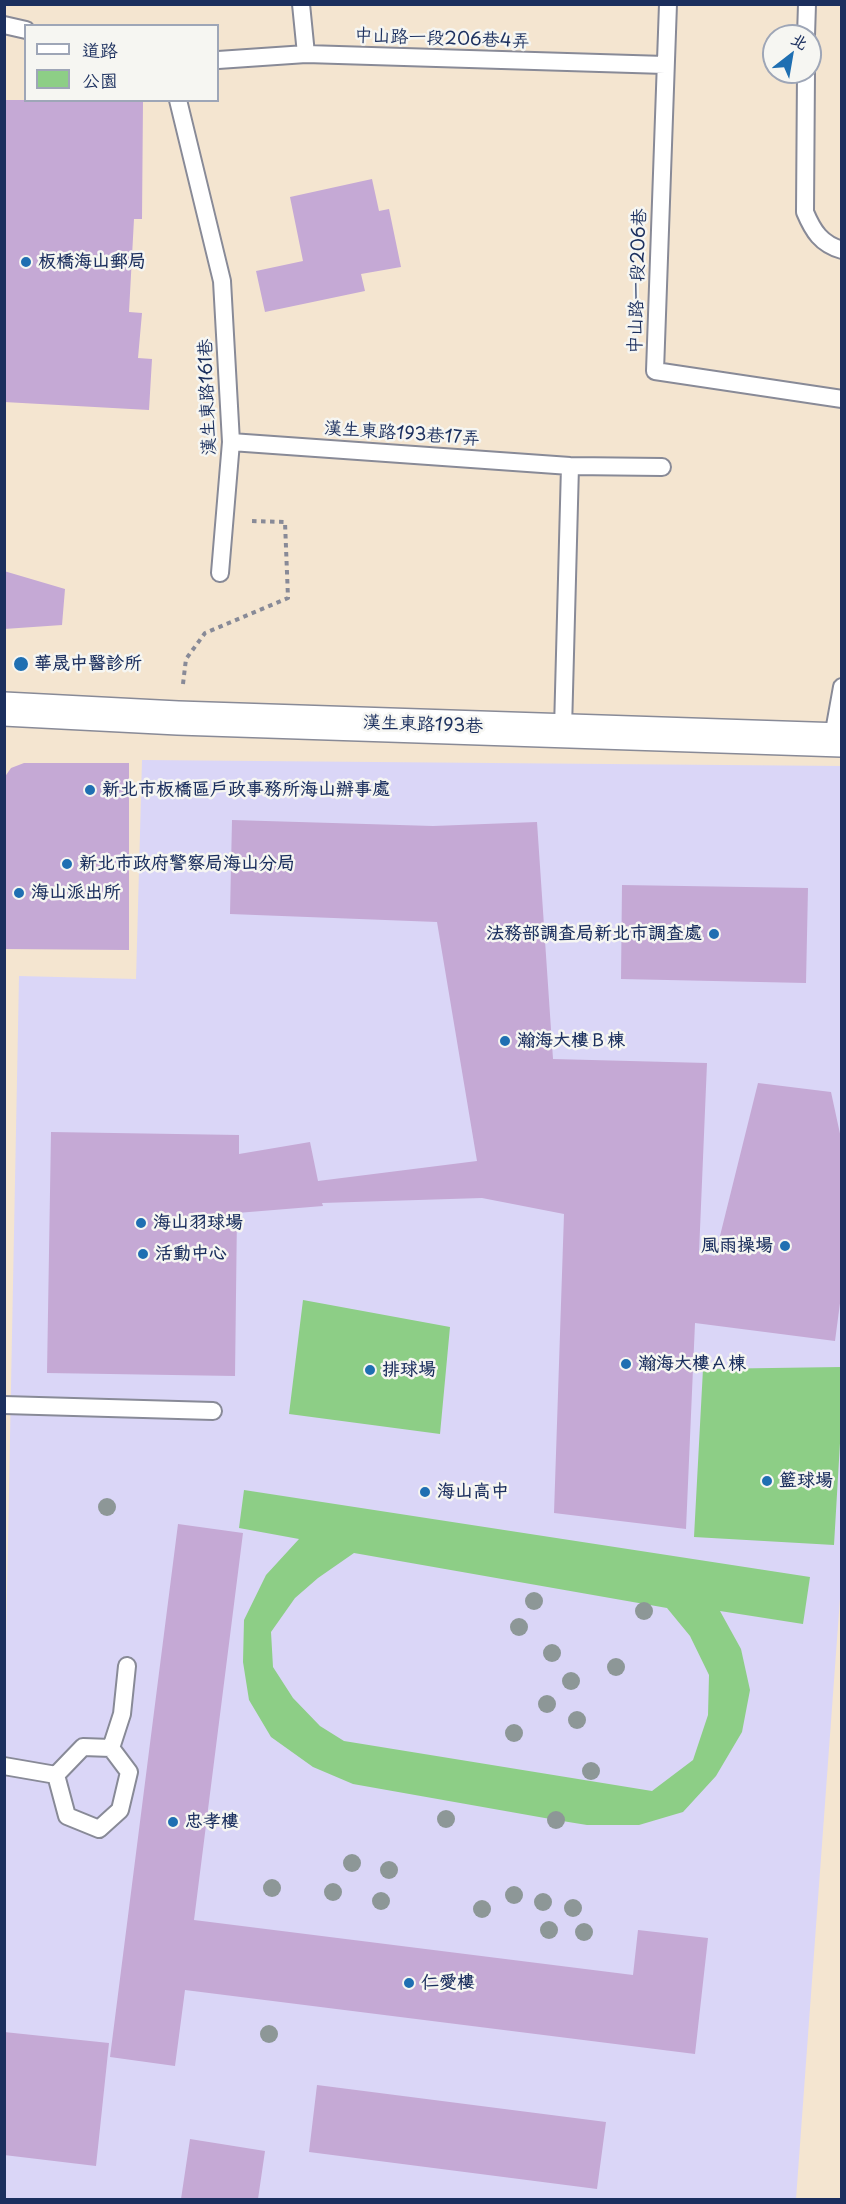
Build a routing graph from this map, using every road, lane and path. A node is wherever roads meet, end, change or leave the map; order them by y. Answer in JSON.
{"nodes":[{"id":1,"x":301,"y":4,"type":"edge"},
{"id":2,"x":668,"y":4,"type":"edge"},
{"id":3,"x":807,"y":4,"type":"edge"},
{"id":4,"x":806,"y":24,"type":"edge"},
{"id":5,"x":4,"y":25,"type":"edge"},
{"id":6,"x":24,"y":30,"type":"edge"},
{"id":7,"x":306,"y":54,"type":"junction"},
{"id":8,"x":219,"y":60,"type":"edge"},
{"id":9,"x":664,"y":65,"type":"junction"},
{"id":10,"x":806,"y":84,"type":"edge"},
{"id":11,"x":178,"y":102,"type":"edge"},
{"id":12,"x":842,"y":250,"type":"edge"},
{"id":13,"x":842,"y":399,"type":"edge"},
{"id":14,"x":231,"y":442,"type":"junction"},
{"id":15,"x":570,"y":466,"type":"junction"},
{"id":16,"x":662,"y":467,"type":"dead end"},
{"id":17,"x":223,"y":521,"type":"junction"},
{"id":18,"x":220,"y":573,"type":"dead end"},
{"id":19,"x":842,"y":687,"type":"edge"},
{"id":20,"x":4,"y":709,"type":"edge"},
{"id":21,"x":178,"y":718,"type":"junction"},
{"id":22,"x":563,"y":729,"type":"junction"},
{"id":23,"x":838,"y":733,"type":"edge"},
{"id":24,"x":4,"y":1405,"type":"edge"},
{"id":25,"x":213,"y":1411,"type":"dead end"},
{"id":26,"x":127,"y":1666,"type":"dead end"},
{"id":27,"x":111,"y":1748,"type":"junction"},
{"id":28,"x":4,"y":1766,"type":"edge"},
{"id":29,"x":56,"y":1775,"type":"junction"}],
"edges":[{"from":1,"to":7,"type":"lane"},
{"from":2,"to":9,"type":"lane","name":"中山路一段206巷"},
{"from":3,"to":4,"type":"lane"},
{"from":5,"to":6,"type":"lane"},
{"from":7,"to":8,"type":"lane","name":"中山路一段206巷4弄"},
{"from":7,"to":9,"type":"lane","name":"中山路一段206巷4弄"},
{"from":9,"to":13,"type":"lane","name":"中山路一段206巷"},
{"from":10,"to":12,"type":"lane"},
{"from":11,"to":14,"type":"lane","name":"漢生東路161巷"},
{"from":14,"to":15,"type":"lane","name":"漢生東路193巷17弄"},
{"from":14,"to":17,"type":"lane","name":"漢生東路161巷"},
{"from":15,"to":16,"type":"lane","name":"漢生東路193巷17弄"},
{"from":15,"to":22,"type":"lane"},
{"from":17,"to":18,"type":"lane","name":"漢生東路161巷"},
{"from":17,"to":21,"type":"path"},
{"from":19,"to":23,"type":"lane"},
{"from":20,"to":21,"type":"street","name":"漢生東路193巷"},
{"from":21,"to":22,"type":"street","name":"漢生東路193巷"},
{"from":22,"to":23,"type":"street","name":"漢生東路193巷"},
{"from":24,"to":25,"type":"lane"},
{"from":26,"to":27,"type":"lane"},
{"from":27,"to":29,"type":"lane"},
{"from":27,"to":29,"type":"lane"},
{"from":28,"to":29,"type":"lane"}]}
